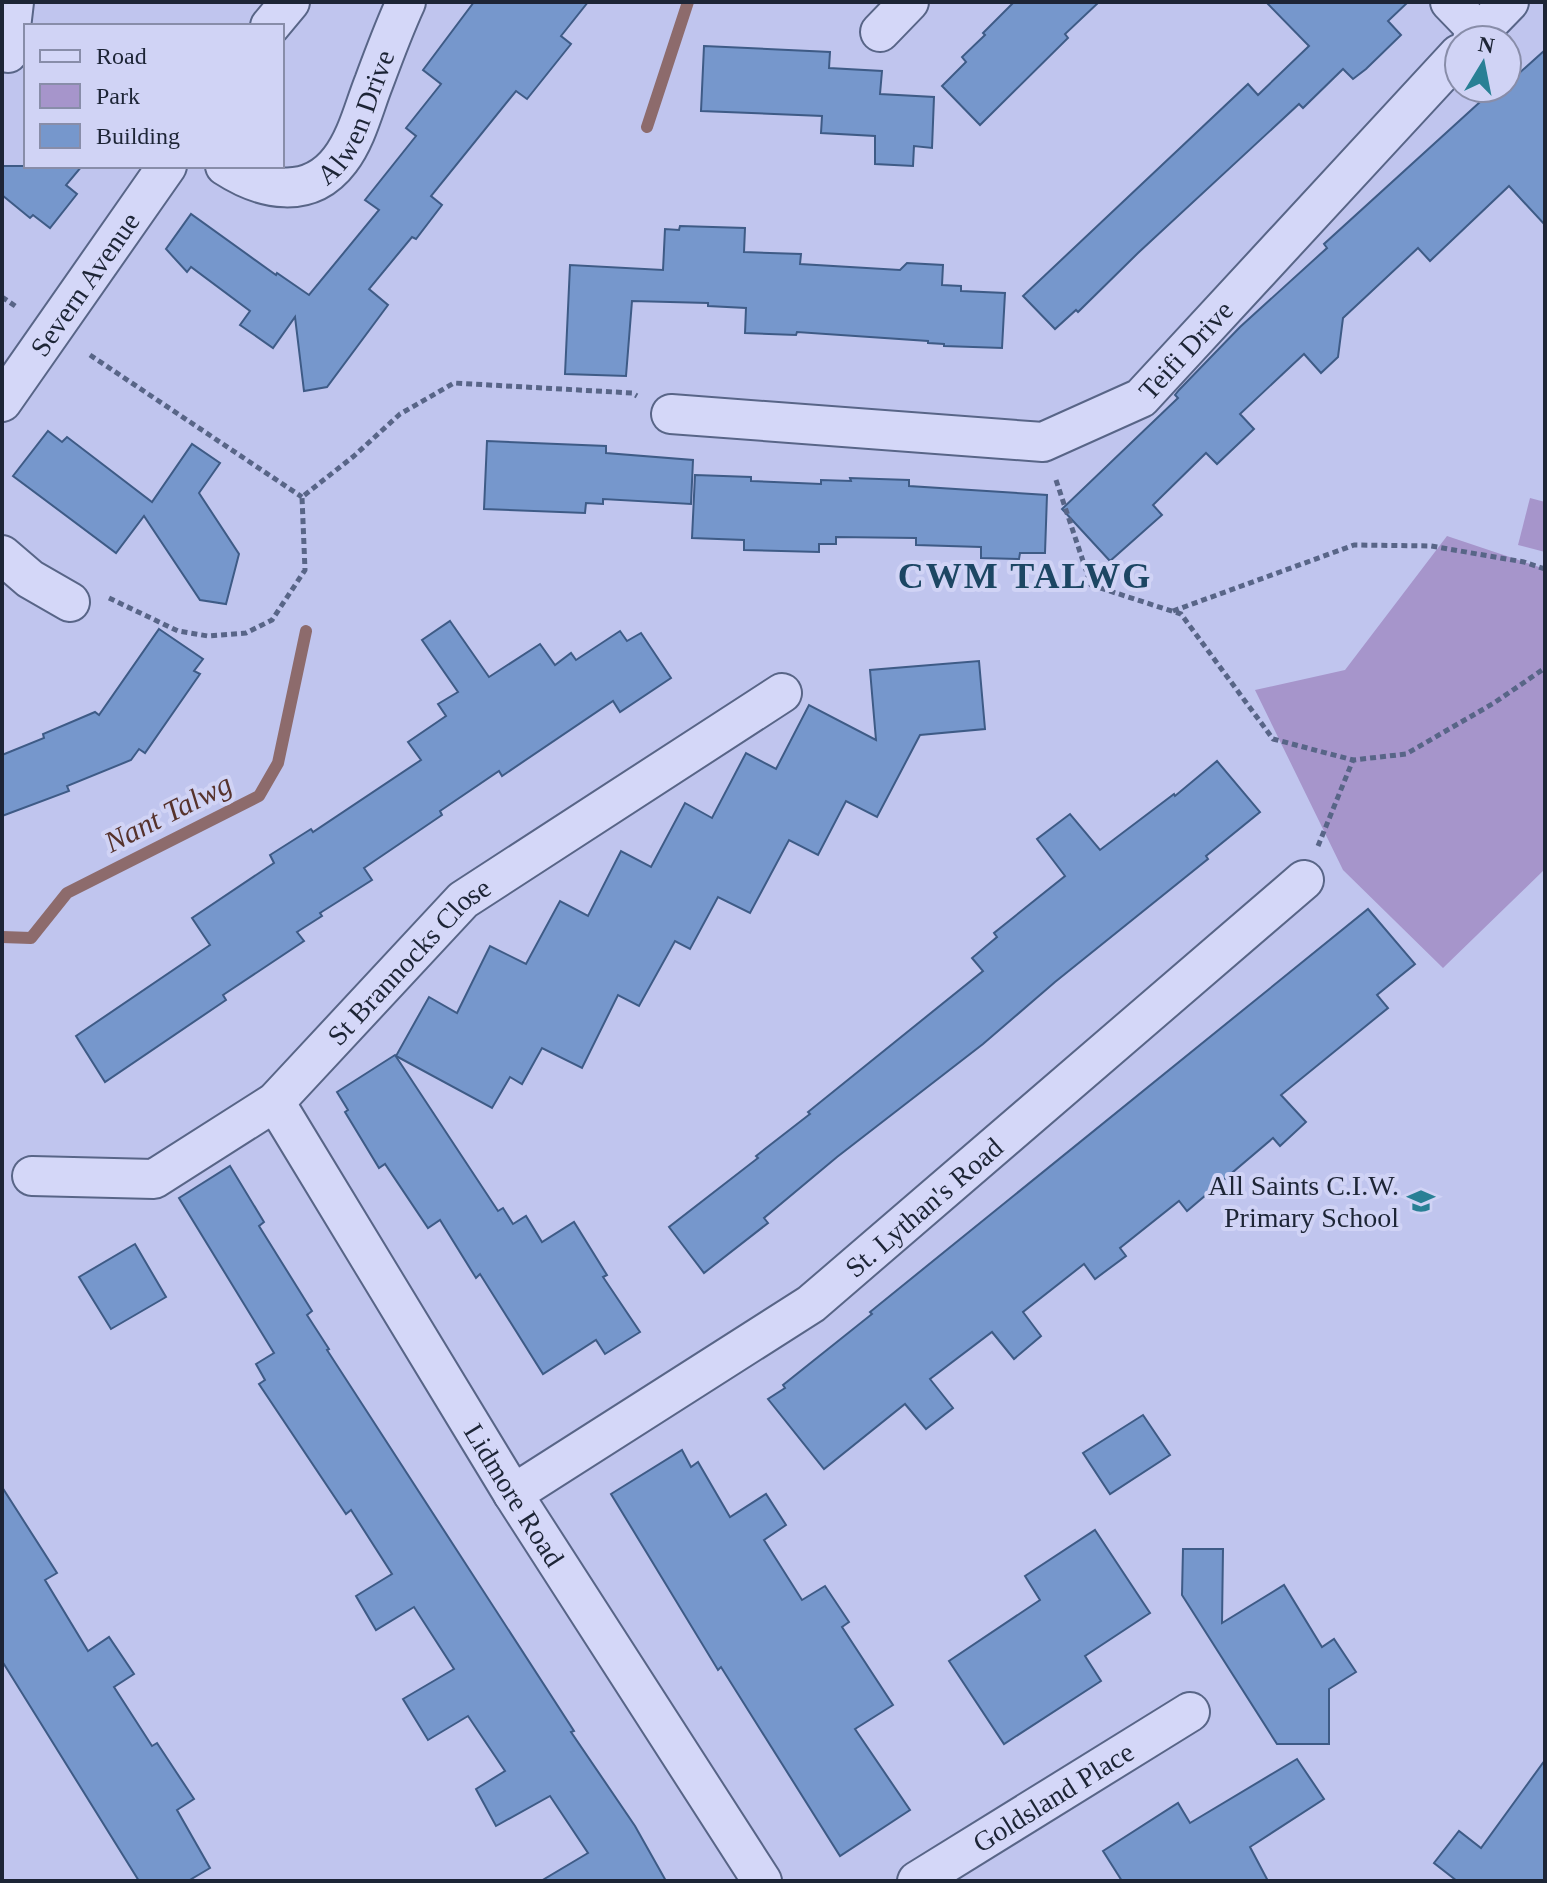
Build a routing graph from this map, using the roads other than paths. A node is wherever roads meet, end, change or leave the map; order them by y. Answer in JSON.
{"nodes":[{"id":1,"x":14,"y":2,"type":"edge"},
{"id":2,"x":290,"y":2,"type":"edge"},
{"id":3,"x":406,"y":2,"type":"edge"},
{"id":4,"x":909,"y":2,"type":"edge"},
{"id":5,"x":1450,"y":2,"type":"edge"},
{"id":6,"x":1509,"y":2,"type":"edge"},
{"id":7,"x":272,"y":24,"type":"edge"},
{"id":8,"x":1461,"y":24,"type":"edge"},
{"id":9,"x":1488,"y":24,"type":"edge"},
{"id":10,"x":880,"y":32,"type":"dead end"},
{"id":11,"x":8,"y":53,"type":"dead end"},
{"id":12,"x":1443,"y":71,"type":"edge"},
{"id":13,"x":166,"y":168,"type":"edge"},
{"id":14,"x":229,"y":168,"type":"edge"},
{"id":15,"x":2,"y":402,"type":"edge"},
{"id":16,"x":671,"y":414,"type":"road end"},
{"id":17,"x":2,"y":555,"type":"edge"},
{"id":18,"x":70,"y":602,"type":"road end"},
{"id":19,"x":782,"y":693,"type":"dead end"},
{"id":20,"x":1304,"y":880,"type":"road end"},
{"id":21,"x":275,"y":1102,"type":"junction"},
{"id":22,"x":32,"y":1176,"type":"dead end"},
{"id":23,"x":513,"y":1494,"type":"junction"},
{"id":24,"x":1190,"y":1712,"type":"dead end"},
{"id":25,"x":762,"y":1881,"type":"edge"},
{"id":26,"x":917,"y":1881,"type":"edge"}],
"edges":[{"from":1,"to":11,"type":"street"},
{"from":2,"to":7,"type":"street"},
{"from":3,"to":14,"type":"street","name":"Alwen Drive"},
{"from":4,"to":10,"type":"street"},
{"from":5,"to":8,"type":"street"},
{"from":6,"to":9,"type":"street","name":"Teifi Drive"},
{"from":12,"to":16,"type":"street","name":"Teifi Drive"},
{"from":13,"to":15,"type":"street","name":"Severn Avenue"},
{"from":17,"to":18,"type":"street"},
{"from":19,"to":21,"type":"street","name":"St Brannocks Close"},
{"from":20,"to":23,"type":"street","name":"St. Lythan's Road"},
{"from":21,"to":22,"type":"street","name":"St Brannocks Close"},
{"from":21,"to":23,"type":"street","name":"Lidmore Road"},
{"from":23,"to":25,"type":"street","name":"Lidmore Road"},
{"from":24,"to":26,"type":"street","name":"Goldsland Place"}]}
